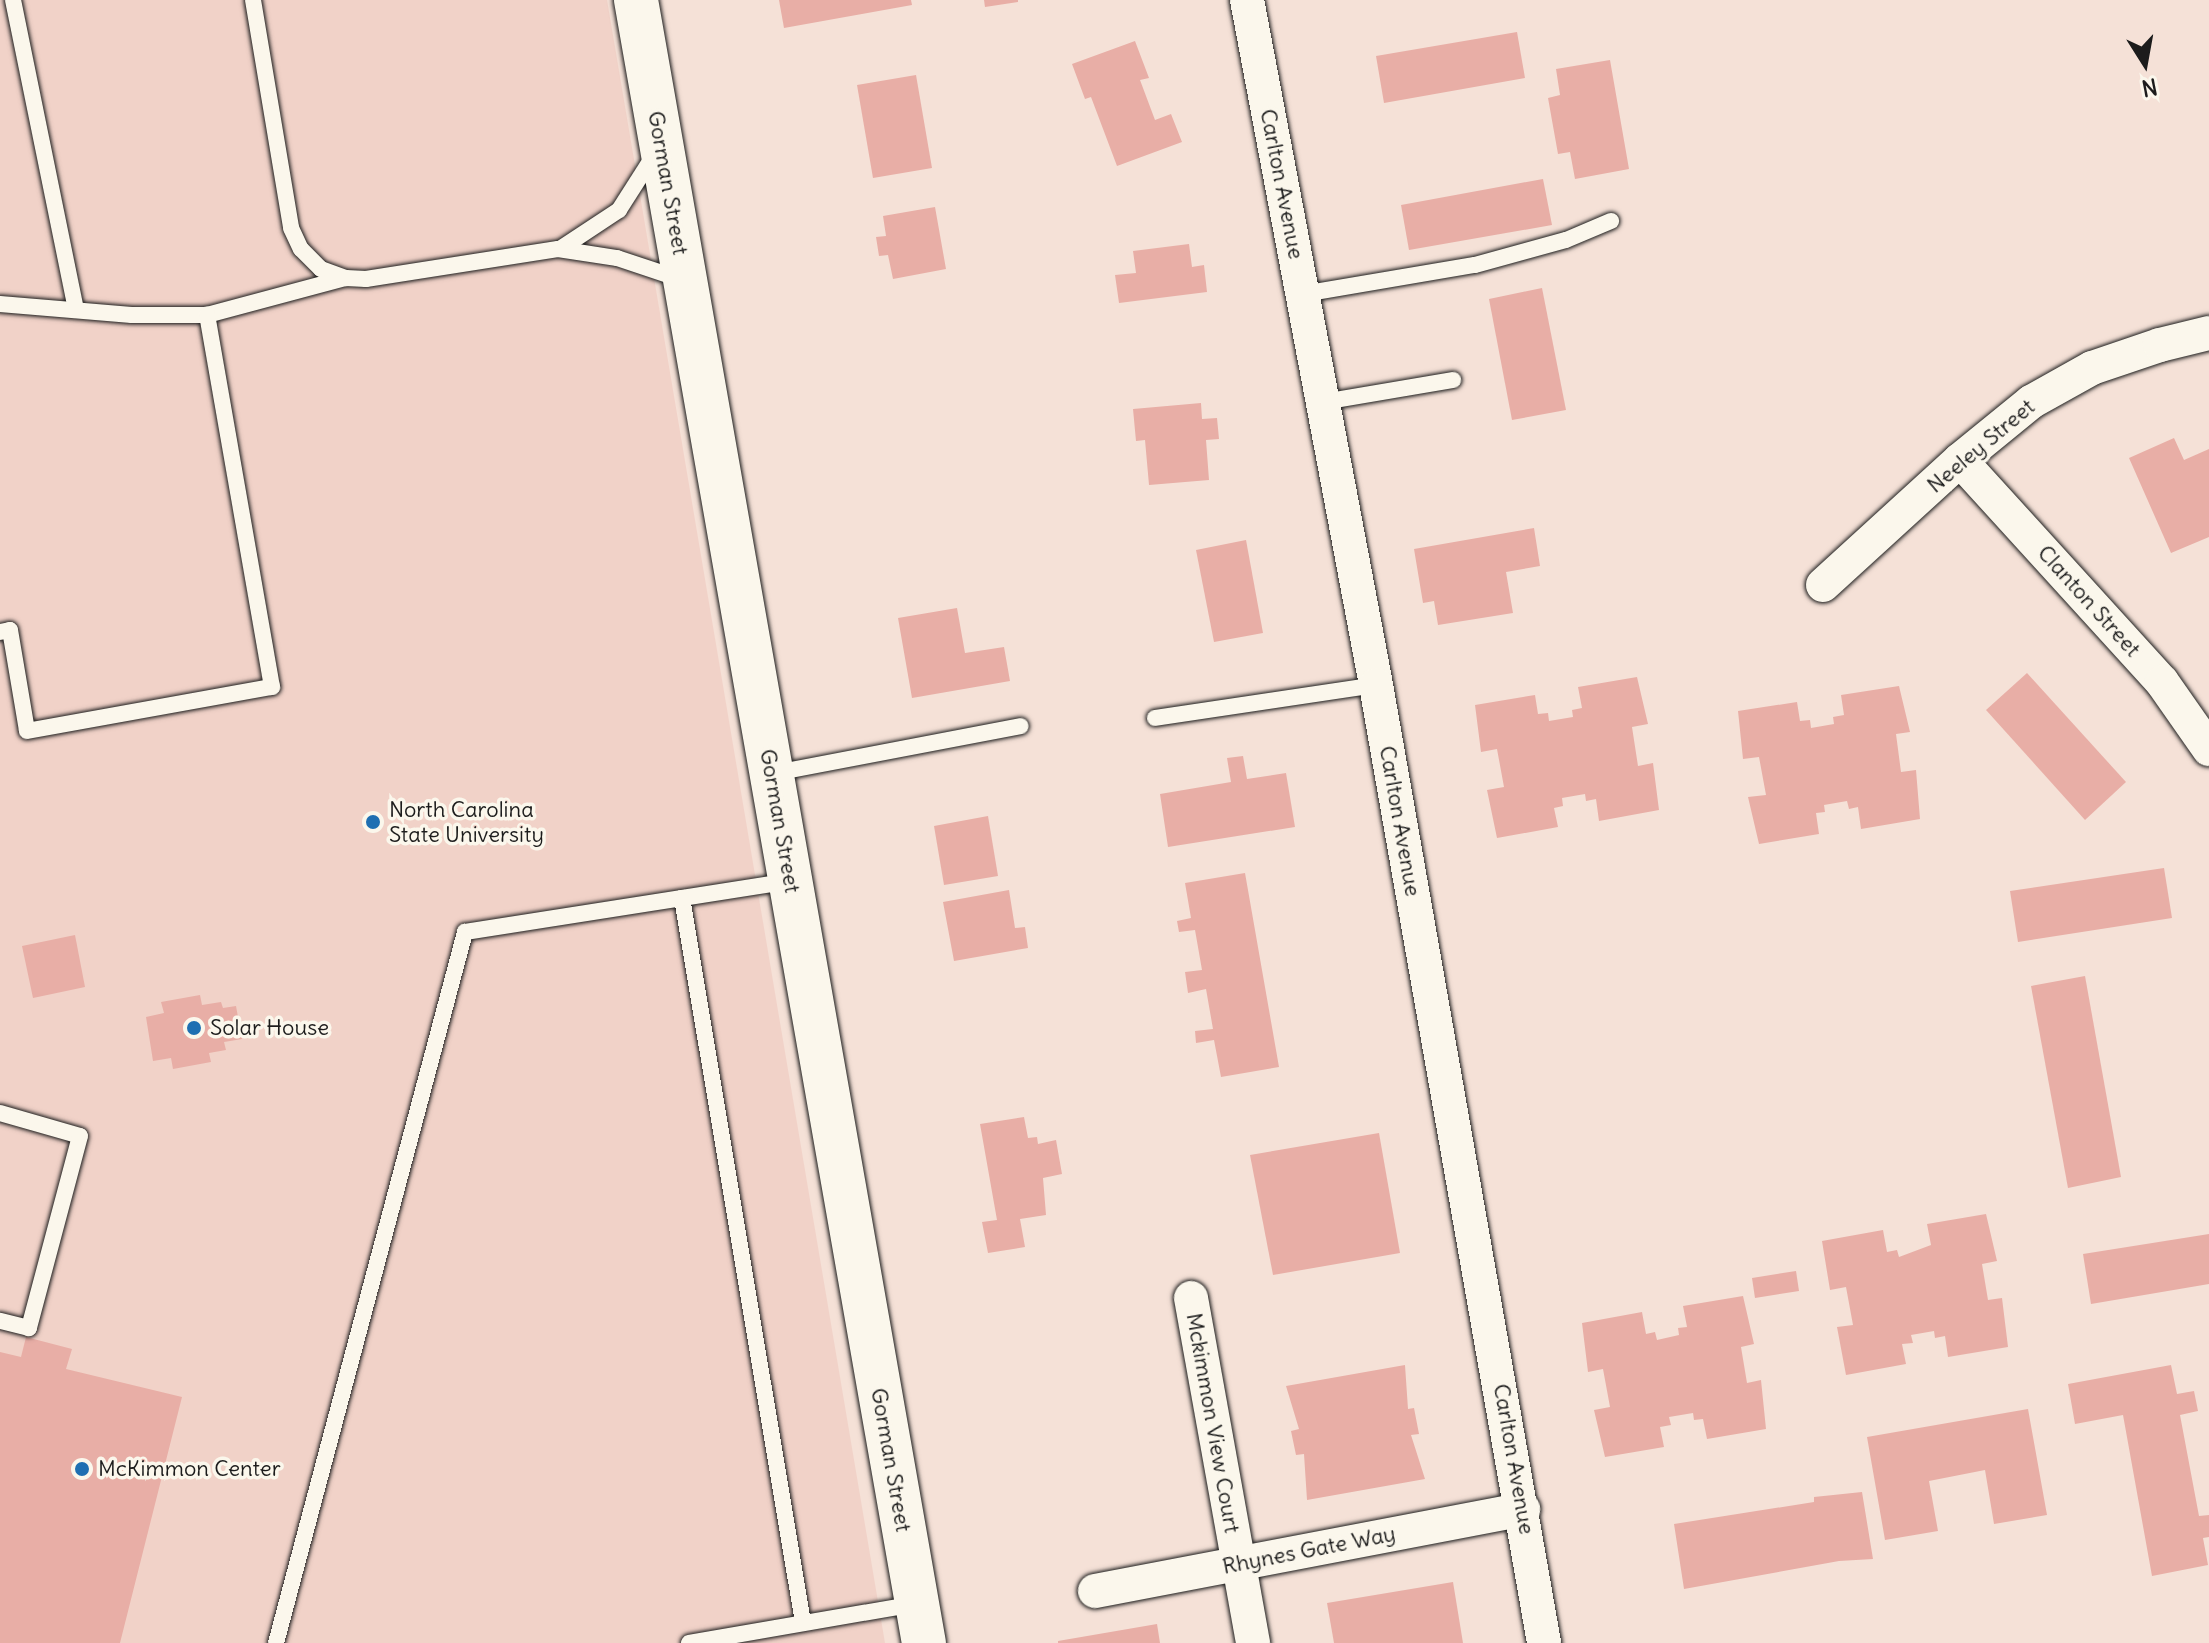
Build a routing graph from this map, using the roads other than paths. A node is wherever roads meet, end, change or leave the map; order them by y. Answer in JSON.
{"nodes":[{"id":1,"x":13,"y":0,"type":"edge"},
{"id":2,"x":253,"y":0,"type":"edge"},
{"id":3,"x":636,"y":0,"type":"edge"},
{"id":4,"x":1247,"y":0,"type":"edge"},
{"id":5,"x":661,"y":143,"type":"junction"},
{"id":6,"x":1611,"y":221,"type":"dead end"},
{"id":7,"x":558,"y":249,"type":"junction"},
{"id":8,"x":346,"y":278,"type":"junction"},
{"id":9,"x":685,"y":281,"type":"junction"},
{"id":10,"x":1303,"y":294,"type":"junction"},
{"id":11,"x":0,"y":304,"type":"edge"},
{"id":12,"x":76,"y":310,"type":"junction"},
{"id":13,"x":207,"y":315,"type":"junction"},
{"id":14,"x":2209,"y":333,"type":"edge"},
{"id":15,"x":1453,"y":380,"type":"dead end"},
{"id":16,"x":1323,"y":402,"type":"junction"},
{"id":17,"x":1960,"y":460,"type":"junction"},
{"id":18,"x":1823,"y":585,"type":"dead end"},
{"id":19,"x":0,"y":632,"type":"edge"},
{"id":20,"x":1376,"y":685,"type":"junction"},
{"id":21,"x":1155,"y":718,"type":"dead end"},
{"id":22,"x":1021,"y":726,"type":"dead end"},
{"id":23,"x":2209,"y":749,"type":"edge"},
{"id":24,"x":772,"y":773,"type":"junction"},
{"id":25,"x":791,"y":881,"type":"junction"},
{"id":26,"x":682,"y":898,"type":"junction"},
{"id":27,"x":0,"y":1113,"type":"edge"},
{"id":28,"x":1191,"y":1298,"type":"dead end"},
{"id":29,"x":0,"y":1321,"type":"edge"},
{"id":30,"x":1523,"y":1509,"type":"junction"},
{"id":31,"x":1239,"y":1563,"type":"junction"},
{"id":32,"x":1095,"y":1591,"type":"dead end"},
{"id":33,"x":803,"y":1623,"type":"junction"},
{"id":34,"x":920,"y":1623,"type":"edge"},
{"id":35,"x":276,"y":1643,"type":"edge"},
{"id":36,"x":689,"y":1643,"type":"edge"},
{"id":37,"x":1253,"y":1643,"type":"edge"},
{"id":38,"x":1544,"y":1643,"type":"edge"}],
"edges":[{"from":1,"to":12,"type":"lane"},
{"from":2,"to":8,"type":"lane"},
{"from":3,"to":5,"type":"main road","name":"Gorman Street"},
{"from":4,"to":10,"type":"street","name":"Carlton Avenue"},
{"from":5,"to":7,"type":"lane"},
{"from":5,"to":9,"type":"main road","name":"Gorman Street"},
{"from":6,"to":10,"type":"lane"},
{"from":7,"to":8,"type":"lane"},
{"from":7,"to":9,"type":"lane"},
{"from":8,"to":13,"type":"lane"},
{"from":9,"to":24,"type":"main road","name":"Gorman Street"},
{"from":10,"to":16,"type":"street","name":"Carlton Avenue"},
{"from":11,"to":12,"type":"lane"},
{"from":12,"to":13,"type":"lane"},
{"from":13,"to":19,"type":"lane"},
{"from":14,"to":17,"type":"street","name":"Neeley Street"},
{"from":15,"to":16,"type":"lane"},
{"from":16,"to":20,"type":"street","name":"Carlton Avenue"},
{"from":17,"to":18,"type":"street","name":"Neeley Street"},
{"from":17,"to":23,"type":"street","name":"Clanton Street"},
{"from":20,"to":21,"type":"lane"},
{"from":20,"to":30,"type":"street","name":"Carlton Avenue"},
{"from":22,"to":24,"type":"lane"},
{"from":24,"to":25,"type":"main road","name":"Gorman Street"},
{"from":25,"to":26,"type":"lane"},
{"from":25,"to":34,"type":"main road","name":"Gorman Street"},
{"from":26,"to":33,"type":"lane"},
{"from":26,"to":35,"type":"lane"},
{"from":27,"to":29,"type":"lane"},
{"from":28,"to":31,"type":"street","name":"Mckimmon View Court"},
{"from":30,"to":31,"type":"street","name":"Rhynes Gate Way"},
{"from":30,"to":38,"type":"street","name":"Carlton Avenue"},
{"from":31,"to":32,"type":"street","name":"Rhynes Gate Way"},
{"from":31,"to":37,"type":"street","name":"Mckimmon View Court"},
{"from":33,"to":34,"type":"lane"},
{"from":33,"to":36,"type":"lane"}]}
